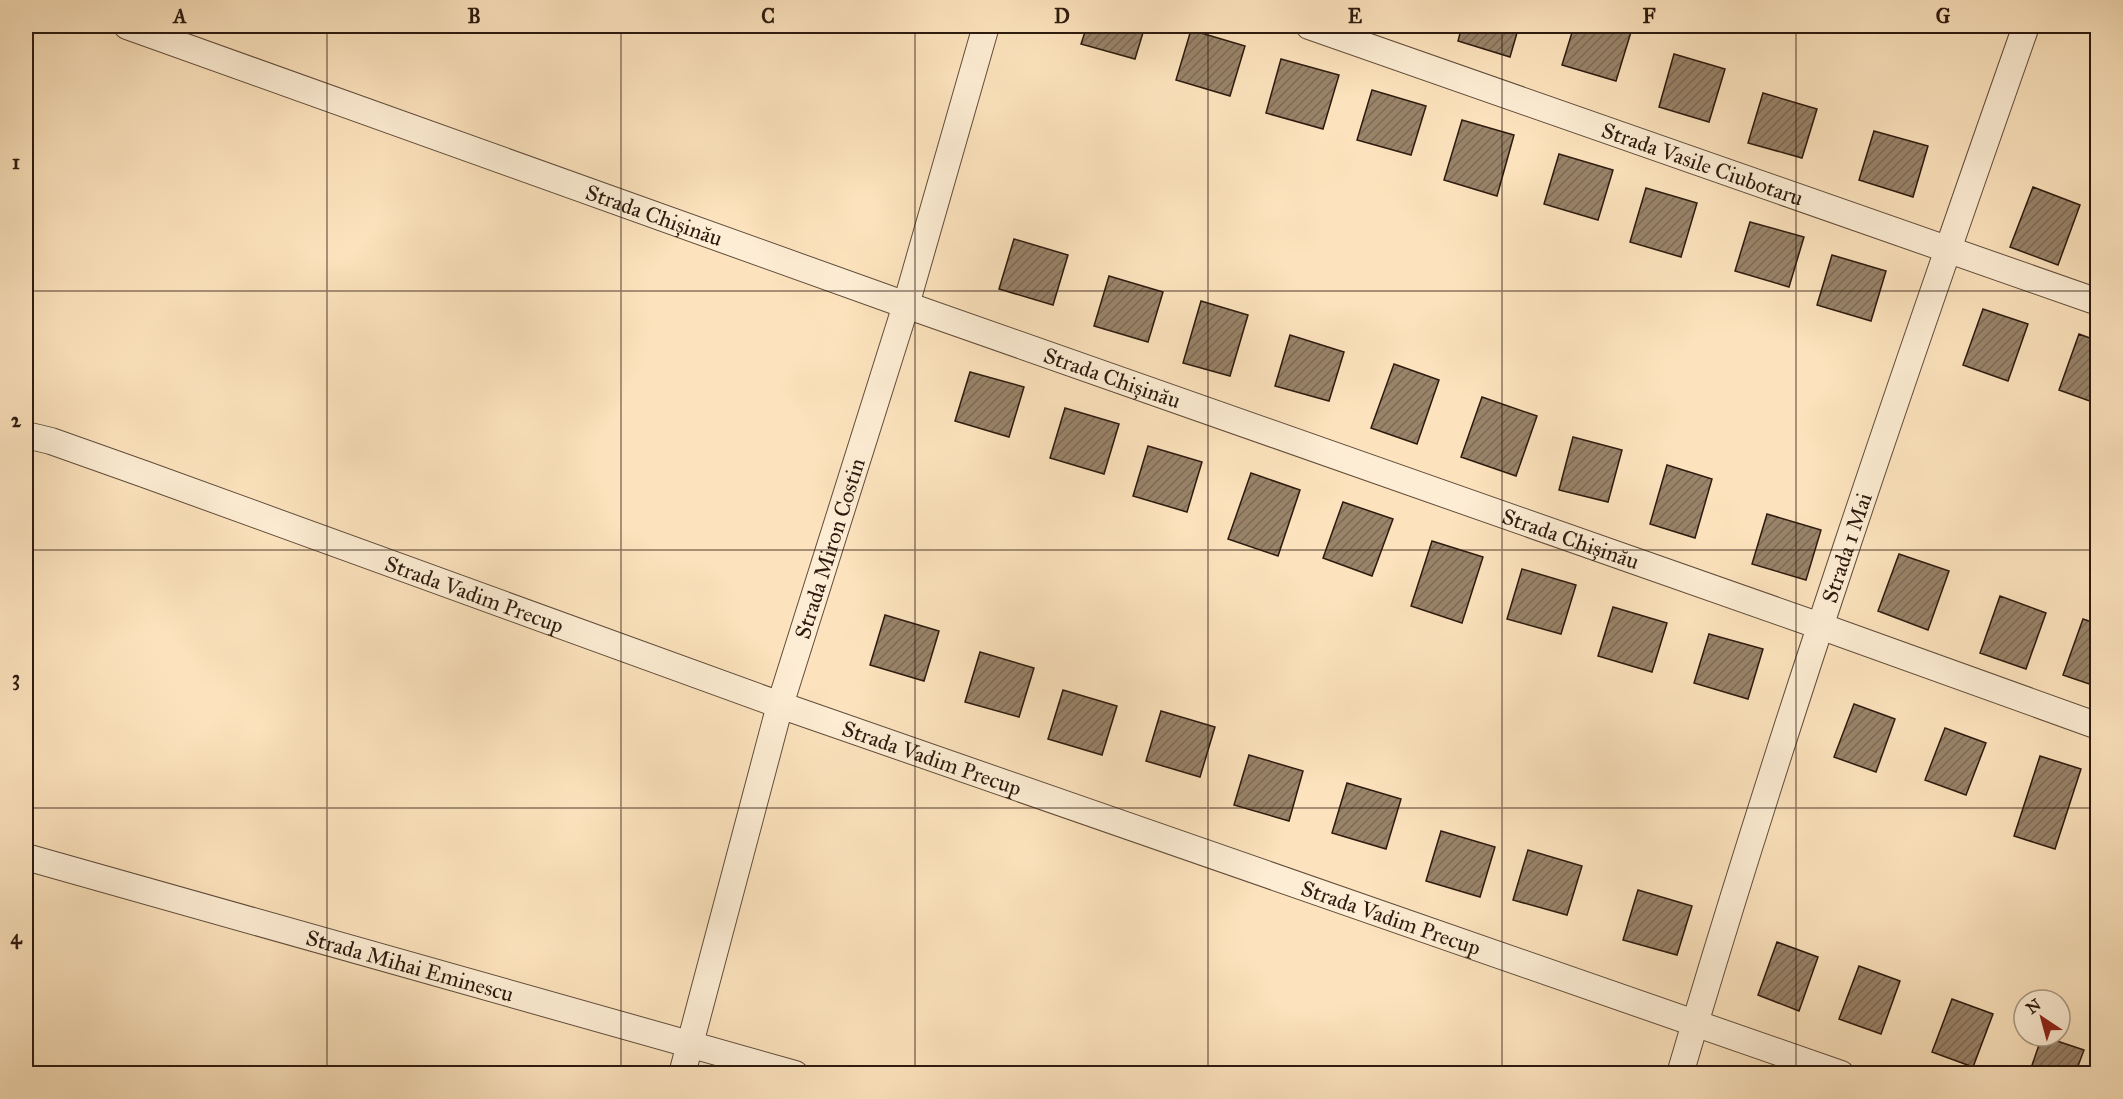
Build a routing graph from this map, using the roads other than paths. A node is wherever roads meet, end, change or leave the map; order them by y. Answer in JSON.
{"nodes":[{"id":1,"x":127,"y":26,"type":"edge"},
{"id":2,"x":986,"y":26,"type":"edge"},
{"id":3,"x":1309,"y":26,"type":"edge"},
{"id":4,"x":2025,"y":26,"type":"edge"},
{"id":5,"x":1947,"y":249,"type":"junction"},
{"id":6,"x":2097,"y":302,"type":"edge"},
{"id":7,"x":906,"y":305,"type":"junction"},
{"id":8,"x":26,"y":435,"type":"edge"},
{"id":9,"x":1820,"y":626,"type":"junction"},
{"id":10,"x":780,"y":705,"type":"junction"},
{"id":11,"x":2097,"y":726,"type":"edge"},
{"id":12,"x":26,"y":857,"type":"edge"},
{"id":13,"x":1695,"y":1023,"type":"junction"},
{"id":14,"x":691,"y":1044,"type":"junction"},
{"id":15,"x":682,"y":1074,"type":"edge"},
{"id":16,"x":795,"y":1074,"type":"edge"},
{"id":17,"x":1680,"y":1074,"type":"edge"},
{"id":18,"x":1841,"y":1074,"type":"edge"}],
"edges":[{"from":1,"to":7,"type":"street","name":"Strada Chișinău"},
{"from":2,"to":7,"type":"street","name":"Strada Miron Costin"},
{"from":3,"to":5,"type":"street","name":"Strada Vasile Ciubotaru"},
{"from":4,"to":5,"type":"street","name":"Strada 1 Mai"},
{"from":5,"to":6,"type":"street","name":"Strada Vasile Ciubotaru"},
{"from":5,"to":9,"type":"street","name":"Strada 1 Mai"},
{"from":7,"to":9,"type":"street","name":"Strada Chișinău"},
{"from":7,"to":10,"type":"street","name":"Strada Miron Costin"},
{"from":8,"to":10,"type":"street","name":"Strada Vadim Precup"},
{"from":9,"to":11,"type":"street","name":"Strada Chișinău"},
{"from":9,"to":13,"type":"street","name":"Strada 1 Mai"},
{"from":10,"to":13,"type":"street","name":"Strada Vadim Precup"},
{"from":10,"to":14,"type":"street","name":"Strada Miron Costin"},
{"from":12,"to":14,"type":"street","name":"Strada Mihai Eminescu"},
{"from":13,"to":17,"type":"street","name":"Strada 1 Mai"},
{"from":13,"to":18,"type":"street","name":"Strada Vadim Precup"},
{"from":14,"to":15,"type":"street","name":"Strada Miron Costin"},
{"from":14,"to":16,"type":"street","name":"Strada Mihai Eminescu"}]}
